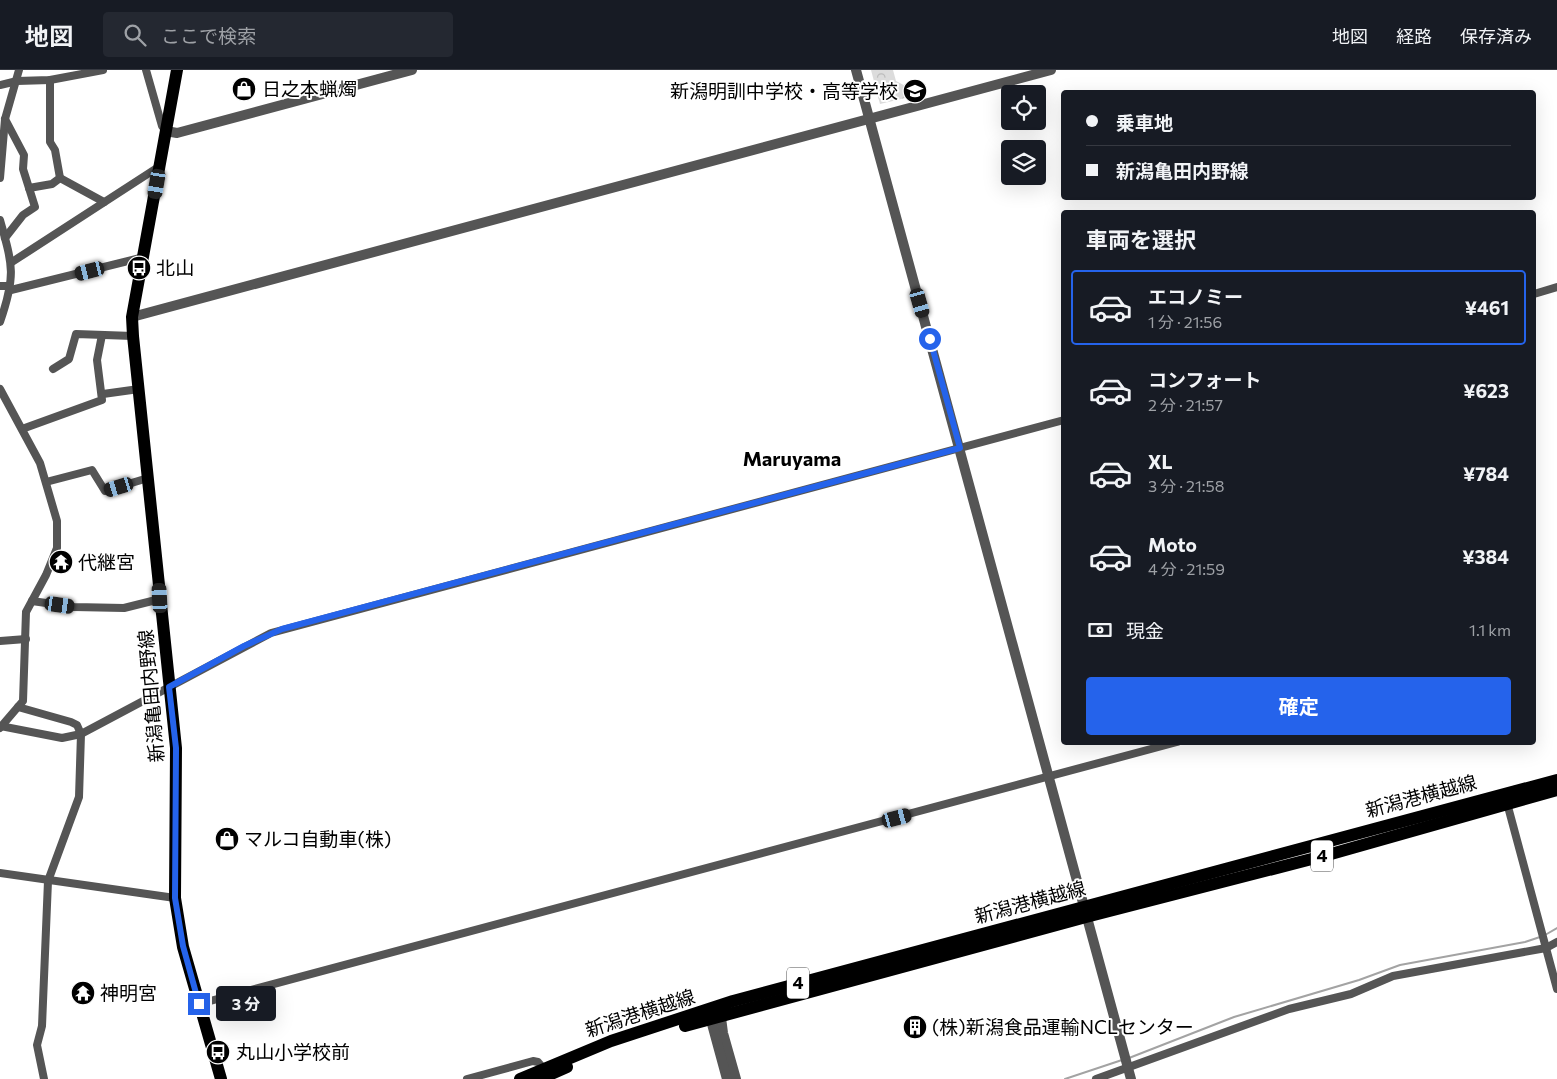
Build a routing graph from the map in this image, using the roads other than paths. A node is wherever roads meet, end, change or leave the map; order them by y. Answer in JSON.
{"nodes":[{"id":1,"x":19,"y":70,"type":"edge"},
{"id":2,"x":103,"y":70,"type":"edge"},
{"id":3,"x":146,"y":70,"type":"edge"},
{"id":4,"x":178,"y":70,"type":"edge"},
{"id":5,"x":412,"y":70,"type":"edge"},
{"id":6,"x":856,"y":70,"type":"edge"},
{"id":7,"x":1051,"y":70,"type":"edge"},
{"id":8,"x":17,"y":80,"type":"junction"},
{"id":9,"x":50,"y":80,"type":"junction"},
{"id":10,"x":0,"y":86,"type":"edge"},
{"id":11,"x":5,"y":119,"type":"junction"},
{"id":12,"x":870,"y":119,"type":"junction"},
{"id":13,"x":166,"y":131,"type":"junction"},
{"id":14,"x":160,"y":166,"type":"junction"},
{"id":15,"x":0,"y":178,"type":"edge"},
{"id":16,"x":60,"y":178,"type":"junction"},
{"id":17,"x":29,"y":188,"type":"junction"},
{"id":18,"x":104,"y":202,"type":"junction"},
{"id":19,"x":0,"y":220,"type":"edge"},
{"id":20,"x":5,"y":238,"type":"junction"},
{"id":21,"x":144,"y":257,"type":"junction"},
{"id":22,"x":12,"y":262,"type":"junction"},
{"id":23,"x":0,"y":286,"type":"edge"},
{"id":24,"x":1557,"y":288,"type":"edge"},
{"id":25,"x":11,"y":290,"type":"junction"},
{"id":26,"x":1536,"y":293,"type":"edge"},
{"id":27,"x":132,"y":317,"type":"junction"},
{"id":28,"x":0,"y":322,"type":"edge"},
{"id":29,"x":102,"y":335,"type":"junction"},
{"id":30,"x":133,"y":336,"type":"junction"},
{"id":31,"x":53,"y":369,"type":"dead end"},
{"id":32,"x":0,"y":389,"type":"edge"},
{"id":33,"x":139,"y":389,"type":"junction"},
{"id":34,"x":103,"y":394,"type":"junction"},
{"id":35,"x":1061,"y":421,"type":"edge"},
{"id":36,"x":22,"y":429,"type":"junction"},
{"id":37,"x":960,"y":448,"type":"junction"},
{"id":38,"x":148,"y":478,"type":"junction"},
{"id":39,"x":46,"y":482,"type":"junction"},
{"id":40,"x":160,"y":598,"type":"junction"},
{"id":41,"x":32,"y":601,"type":"junction"},
{"id":42,"x":26,"y":639,"type":"junction"},
{"id":43,"x":0,"y":641,"type":"edge"},
{"id":44,"x":169,"y":687,"type":"junction"},
{"id":45,"x":18,"y":707,"type":"junction"},
{"id":46,"x":0,"y":726,"type":"edge"},
{"id":47,"x":81,"y":734,"type":"junction"},
{"id":48,"x":1166,"y":745,"type":"edge"},
{"id":49,"x":1048,"y":777,"type":"junction"},
{"id":50,"x":1557,"y":780,"type":"edge"},
{"id":51,"x":1557,"y":790,"type":"edge"},
{"id":52,"x":1506,"y":803,"type":"junction"},
{"id":53,"x":0,"y":874,"type":"edge"},
{"id":54,"x":48,"y":881,"type":"junction"},
{"id":55,"x":175,"y":898,"type":"junction"},
{"id":56,"x":1084,"y":912,"type":"junction"},
{"id":57,"x":1557,"y":942,"type":"edge"},
{"id":58,"x":1546,"y":948,"type":"junction"},
{"id":59,"x":1557,"y":989,"type":"edge"},
{"id":60,"x":199,"y":1004,"type":"junction"},
{"id":61,"x":715,"y":1013,"type":"junction"},
{"id":62,"x":541,"y":1073,"type":"edge"},
{"id":63,"x":1130,"y":1074,"type":"edge"},
{"id":64,"x":44,"y":1079,"type":"edge"},
{"id":65,"x":222,"y":1079,"type":"edge"},
{"id":66,"x":467,"y":1079,"type":"edge"},
{"id":67,"x":520,"y":1079,"type":"edge"},
{"id":68,"x":727,"y":1079,"type":"edge"},
{"id":69,"x":736,"y":1079,"type":"edge"},
{"id":70,"x":1096,"y":1079,"type":"edge"}],
"edges":[{"from":1,"to":8,"type":"street"},
{"from":2,"to":9,"type":"street"},
{"from":3,"to":13,"type":"street"},
{"from":4,"to":13,"type":"main road","name":"新潟亀田内野線"},
{"from":5,"to":13,"type":"street"},
{"from":6,"to":12,"type":"street"},
{"from":7,"to":12,"type":"street"},
{"from":8,"to":9,"type":"street"},
{"from":8,"to":10,"type":"street"},
{"from":8,"to":11,"type":"street"},
{"from":9,"to":16,"type":"street"},
{"from":11,"to":15,"type":"street"},
{"from":11,"to":17,"type":"street"},
{"from":12,"to":27,"type":"street"},
{"from":12,"to":37,"type":"street"},
{"from":13,"to":14,"type":"main road","name":"新潟亀田内野線"},
{"from":14,"to":18,"type":"street"},
{"from":14,"to":21,"type":"main road","name":"新潟亀田内野線"},
{"from":16,"to":17,"type":"street"},
{"from":16,"to":18,"type":"street"},
{"from":17,"to":20,"type":"street"},
{"from":18,"to":22,"type":"street"},
{"from":19,"to":20,"type":"street"},
{"from":20,"to":22,"type":"street"},
{"from":21,"to":25,"type":"street"},
{"from":21,"to":27,"type":"main road","name":"新潟亀田内野線"},
{"from":22,"to":25,"type":"street"},
{"from":23,"to":25,"type":"street"},
{"from":24,"to":26,"type":"street"},
{"from":25,"to":28,"type":"street"},
{"from":27,"to":30,"type":"main road","name":"新潟亀田内野線"},
{"from":29,"to":30,"type":"street"},
{"from":29,"to":31,"type":"street"},
{"from":29,"to":34,"type":"street"},
{"from":30,"to":33,"type":"main road","name":"新潟亀田内野線"},
{"from":32,"to":36,"type":"street"},
{"from":33,"to":34,"type":"street"},
{"from":33,"to":38,"type":"main road","name":"新潟亀田内野線"},
{"from":34,"to":36,"type":"street"},
{"from":35,"to":37,"type":"street"},
{"from":36,"to":39,"type":"street"},
{"from":37,"to":44,"type":"street"},
{"from":37,"to":49,"type":"street"},
{"from":38,"to":39,"type":"street"},
{"from":38,"to":40,"type":"main road","name":"新潟亀田内野線"},
{"from":39,"to":41,"type":"street"},
{"from":40,"to":41,"type":"street"},
{"from":40,"to":44,"type":"main road","name":"新潟亀田内野線"},
{"from":41,"to":42,"type":"street"},
{"from":42,"to":43,"type":"street"},
{"from":42,"to":45,"type":"street"},
{"from":44,"to":47,"type":"street"},
{"from":44,"to":55,"type":"main road","name":"新潟亀田内野線"},
{"from":45,"to":46,"type":"street"},
{"from":45,"to":47,"type":"street"},
{"from":46,"to":47,"type":"street"},
{"from":47,"to":54,"type":"street"},
{"from":48,"to":49,"type":"street"},
{"from":49,"to":56,"type":"street"},
{"from":49,"to":60,"type":"street"},
{"from":50,"to":56,"type":"main road","name":"新潟港横越線","number":"4"},
{"from":51,"to":52,"type":"main road","name":"新潟港横越線","number":"4"},
{"from":52,"to":56,"type":"main road","name":"新潟港横越線","number":"4"},
{"from":52,"to":58,"type":"street"},
{"from":53,"to":54,"type":"street"},
{"from":54,"to":55,"type":"street"},
{"from":54,"to":64,"type":"street"},
{"from":55,"to":60,"type":"main road","name":"新潟亀田内野線"},
{"from":56,"to":61,"type":"main road","name":"新潟港横越線","number":"4"},
{"from":56,"to":63,"type":"street"},
{"from":57,"to":58,"type":"street"},
{"from":58,"to":59,"type":"street"},
{"from":58,"to":63,"type":"street"},
{"from":60,"to":65,"type":"main road","name":"新潟亀田内野線"},
{"from":61,"to":62,"type":"main road","name":"新潟港横越線","number":"4"},
{"from":61,"to":68,"type":"street"},
{"from":61,"to":69,"type":"street"},
{"from":62,"to":66,"type":"street"},
{"from":62,"to":67,"type":"main road","name":"新潟港横越線","number":"4"},
{"from":63,"to":70,"type":"street"}]}
